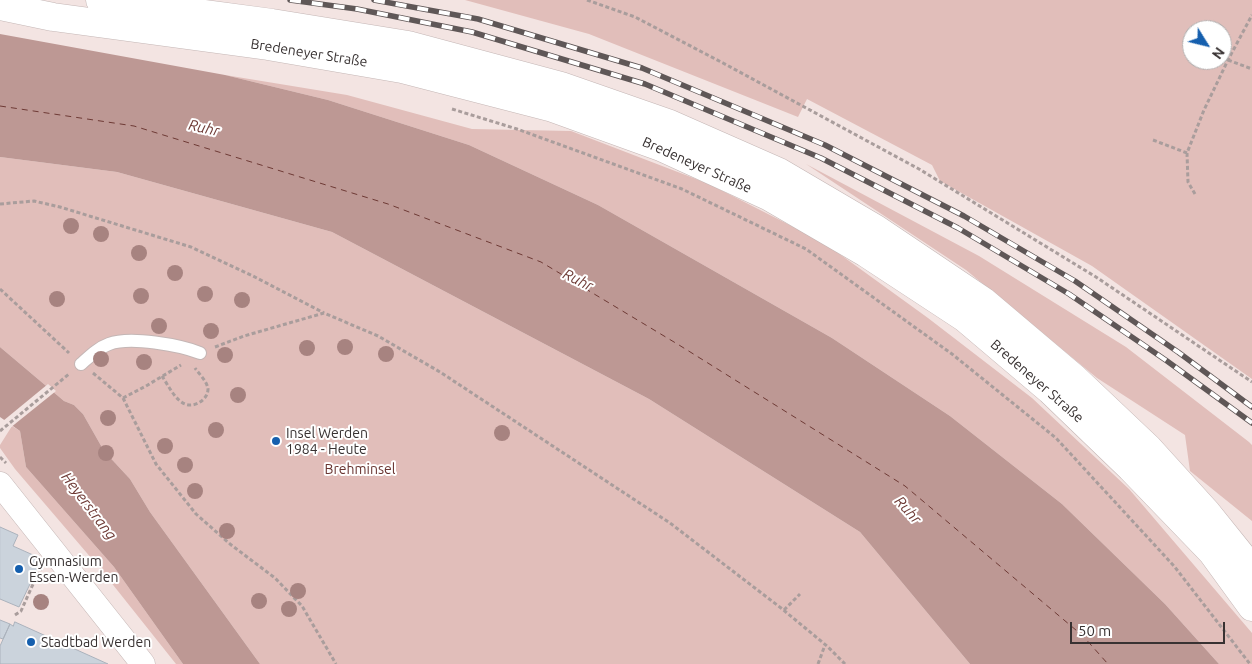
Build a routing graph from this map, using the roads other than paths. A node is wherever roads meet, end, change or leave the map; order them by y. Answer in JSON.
{"nodes":[{"id":1,"x":100,"y":0,"type":"edge"},
{"id":2,"x":0,"y":6,"type":"edge"},
{"id":3,"x":195,"y":356,"type":"road end"},
{"id":4,"x":81,"y":364,"type":"road end"},
{"id":5,"x":0,"y":484,"type":"edge"},
{"id":6,"x":1252,"y":569,"type":"edge"},
{"id":7,"x":1252,"y":607,"type":"edge"},
{"id":8,"x":143,"y":664,"type":"edge"}],
"edges":[{"from":1,"to":6,"type":"main road","name":"Bredeneyer Straße"},
{"from":2,"to":7,"type":"main road","name":"Bredeneyer Straße"},
{"from":3,"to":4,"type":"lane"},
{"from":5,"to":8,"type":"street"}]}
